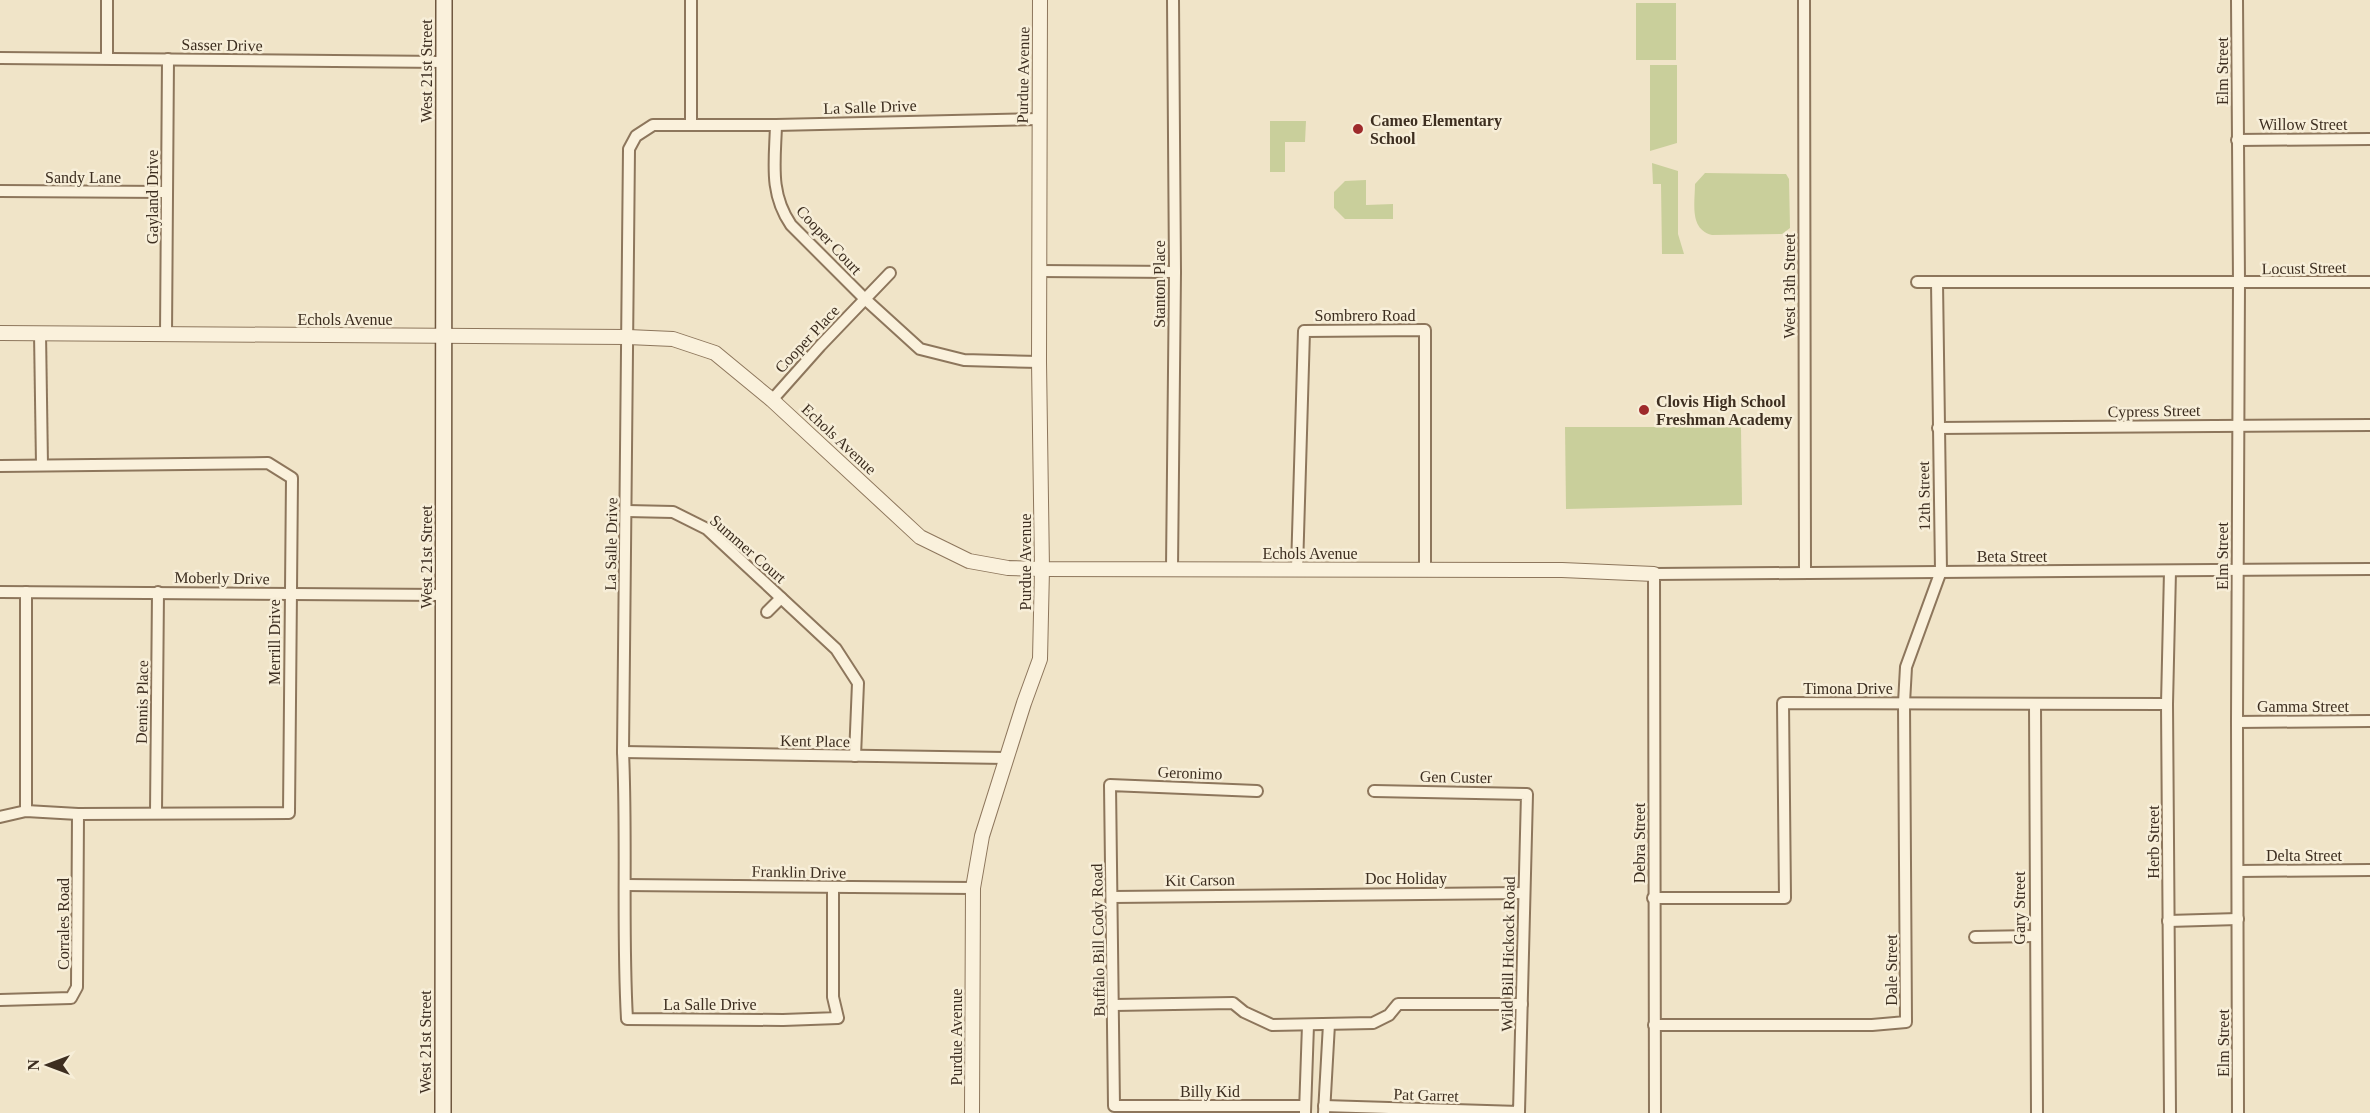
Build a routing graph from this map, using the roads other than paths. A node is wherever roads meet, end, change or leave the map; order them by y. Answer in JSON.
{"nodes":[{"id":1,"x":107,"y":0,"type":"edge"},
{"id":2,"x":444,"y":0,"type":"edge"},
{"id":3,"x":691,"y":0,"type":"edge"},
{"id":4,"x":1040,"y":0,"type":"edge"},
{"id":5,"x":1173,"y":0,"type":"edge"},
{"id":6,"x":1804,"y":0,"type":"edge"},
{"id":7,"x":2237,"y":0,"type":"edge"},
{"id":8,"x":0,"y":58,"type":"edge"},
{"id":9,"x":107,"y":58,"type":"junction"},
{"id":10,"x":168,"y":59,"type":"junction"},
{"id":11,"x":443,"y":63,"type":"junction"},
{"id":12,"x":1039,"y":119,"type":"junction"},
{"id":13,"x":691,"y":125,"type":"junction"},
{"id":14,"x":776,"y":125,"type":"junction"},
{"id":15,"x":2370,"y":139,"type":"edge"},
{"id":16,"x":2237,"y":140,"type":"junction"},
{"id":17,"x":0,"y":191,"type":"edge"},
{"id":18,"x":166,"y":192,"type":"junction"},
{"id":19,"x":1039,"y":271,"type":"junction"},
{"id":20,"x":1175,"y":272,"type":"junction"},
{"id":21,"x":890,"y":273,"type":"dead end"},
{"id":22,"x":1917,"y":282,"type":"dead end"},
{"id":23,"x":1937,"y":282,"type":"junction"},
{"id":24,"x":2370,"y":282,"type":"edge"},
{"id":25,"x":2239,"y":284,"type":"junction"},
{"id":26,"x":865,"y":299,"type":"junction"},
{"id":27,"x":0,"y":333,"type":"edge"},
{"id":28,"x":40,"y":333,"type":"junction"},
{"id":29,"x":166,"y":335,"type":"junction"},
{"id":30,"x":444,"y":335,"type":"junction"},
{"id":31,"x":628,"y":337,"type":"junction"},
{"id":32,"x":1039,"y":362,"type":"junction"},
{"id":33,"x":772,"y":400,"type":"junction"},
{"id":34,"x":2370,"y":425,"type":"edge"},
{"id":35,"x":2237,"y":426,"type":"junction"},
{"id":36,"x":1938,"y":429,"type":"junction"},
{"id":37,"x":42,"y":465,"type":"junction"},
{"id":38,"x":0,"y":466,"type":"edge"},
{"id":39,"x":627,"y":511,"type":"junction"},
{"id":40,"x":1042,"y":569,"type":"junction"},
{"id":41,"x":1172,"y":569,"type":"junction"},
{"id":42,"x":1297,"y":569,"type":"junction"},
{"id":43,"x":2370,"y":569,"type":"edge"},
{"id":44,"x":1425,"y":570,"type":"junction"},
{"id":45,"x":1941,"y":571,"type":"junction"},
{"id":46,"x":2170,"y":571,"type":"junction"},
{"id":47,"x":2237,"y":571,"type":"junction"},
{"id":48,"x":1805,"y":572,"type":"junction"},
{"id":49,"x":1654,"y":574,"type":"junction"},
{"id":50,"x":0,"y":592,"type":"edge"},
{"id":51,"x":26,"y":592,"type":"junction"},
{"id":52,"x":158,"y":592,"type":"junction"},
{"id":53,"x":290,"y":594,"type":"junction"},
{"id":54,"x":444,"y":595,"type":"junction"},
{"id":55,"x":781,"y":598,"type":"junction"},
{"id":56,"x":767,"y":612,"type":"dead end"},
{"id":57,"x":1904,"y":703,"type":"junction"},
{"id":58,"x":2035,"y":704,"type":"junction"},
{"id":59,"x":2167,"y":704,"type":"junction"},
{"id":60,"x":2370,"y":721,"type":"edge"},
{"id":61,"x":2237,"y":722,"type":"junction"},
{"id":62,"x":623,"y":752,"type":"junction"},
{"id":63,"x":855,"y":756,"type":"junction"},
{"id":64,"x":1006,"y":759,"type":"junction"},
{"id":65,"x":1122,"y":786,"type":"joint"},
{"id":66,"x":1374,"y":790,"type":"dead end"},
{"id":67,"x":1257,"y":791,"type":"dead end"},
{"id":68,"x":1526,"y":804,"type":"joint"},
{"id":69,"x":26,"y":811,"type":"junction"},
{"id":70,"x":156,"y":812,"type":"junction"},
{"id":71,"x":78,"y":814,"type":"junction"},
{"id":72,"x":0,"y":817,"type":"edge"},
{"id":73,"x":2370,"y":870,"type":"edge"},
{"id":74,"x":2238,"y":871,"type":"junction"},
{"id":75,"x":625,"y":885,"type":"junction"},
{"id":76,"x":833,"y":888,"type":"junction"},
{"id":77,"x":973,"y":888,"type":"junction"},
{"id":78,"x":1524,"y":893,"type":"junction"},
{"id":79,"x":1288,"y":894,"type":"joint"},
{"id":80,"x":1112,"y":897,"type":"junction"},
{"id":81,"x":1653,"y":898,"type":"junction"},
{"id":82,"x":2238,"y":919,"type":"junction"},
{"id":83,"x":2168,"y":921,"type":"junction"},
{"id":84,"x":2034,"y":936,"type":"junction"},
{"id":85,"x":1975,"y":937,"type":"dead end"},
{"id":86,"x":0,"y":1000,"type":"edge"},
{"id":87,"x":1522,"y":1004,"type":"junction"},
{"id":88,"x":1114,"y":1005,"type":"junction"},
{"id":89,"x":1329,"y":1024,"type":"junction"},
{"id":90,"x":1308,"y":1025,"type":"junction"},
{"id":91,"x":1654,"y":1025,"type":"junction"},
{"id":92,"x":1519,"y":1105,"type":"joint"},
{"id":93,"x":1114,"y":1106,"type":"joint"},
{"id":94,"x":1305,"y":1110,"type":"edge"},
{"id":95,"x":1324,"y":1110,"type":"edge"},
{"id":96,"x":443,"y":1113,"type":"edge"},
{"id":97,"x":972,"y":1113,"type":"edge"},
{"id":98,"x":1655,"y":1113,"type":"edge"},
{"id":99,"x":2037,"y":1113,"type":"edge"},
{"id":100,"x":2170,"y":1113,"type":"edge"},
{"id":101,"x":2238,"y":1113,"type":"edge"}],
"edges":[{"from":1,"to":9,"type":"street"},
{"from":2,"to":11,"type":"main road","name":"West 21st Street"},
{"from":3,"to":13,"type":"street"},
{"from":4,"to":12,"type":"street","name":"Purdue Avenue"},
{"from":5,"to":20,"type":"street","name":"Stanton Place"},
{"from":6,"to":48,"type":"street","name":"West 13th Street"},
{"from":7,"to":16,"type":"street","name":"Elm Street"},
{"from":8,"to":9,"type":"street","name":"Sasser Drive"},
{"from":9,"to":10,"type":"street","name":"Sasser Drive"},
{"from":10,"to":11,"type":"street","name":"Sasser Drive"},
{"from":10,"to":18,"type":"street","name":"Gayland Drive"},
{"from":11,"to":30,"type":"main road","name":"West 21st Street"},
{"from":12,"to":14,"type":"street","name":"La Salle Drive"},
{"from":12,"to":19,"type":"street","name":"Purdue Avenue"},
{"from":13,"to":14,"type":"street","name":"La Salle Drive"},
{"from":13,"to":31,"type":"street","name":"La Salle Drive"},
{"from":14,"to":26,"type":"street","name":"Cooper Court"},
{"from":15,"to":16,"type":"street","name":"Willow Street"},
{"from":16,"to":25,"type":"street","name":"Elm Street"},
{"from":17,"to":18,"type":"street","name":"Sandy Lane"},
{"from":18,"to":29,"type":"street","name":"Gayland Drive"},
{"from":19,"to":20,"type":"street"},
{"from":19,"to":32,"type":"street","name":"Purdue Avenue"},
{"from":20,"to":41,"type":"street","name":"Stanton Place"},
{"from":21,"to":26,"type":"street","name":"Cooper Court"},
{"from":22,"to":23,"type":"street","name":"Locust Street"},
{"from":23,"to":25,"type":"street","name":"Locust Street"},
{"from":23,"to":36,"type":"street","name":"12th Street"},
{"from":24,"to":25,"type":"street","name":"Locust Street"},
{"from":25,"to":35,"type":"street","name":"Elm Street"},
{"from":26,"to":32,"type":"street","name":"Cooper Court"},
{"from":26,"to":33,"type":"street","name":"Cooper Place"},
{"from":27,"to":28,"type":"street","name":"Echols Avenue"},
{"from":28,"to":29,"type":"street","name":"Echols Avenue"},
{"from":28,"to":37,"type":"street"},
{"from":29,"to":30,"type":"street","name":"Echols Avenue"},
{"from":30,"to":31,"type":"street","name":"Echols Avenue"},
{"from":30,"to":54,"type":"main road","name":"West 21st Street"},
{"from":31,"to":33,"type":"street","name":"Echols Avenue"},
{"from":31,"to":39,"type":"street","name":"La Salle Drive"},
{"from":32,"to":40,"type":"street","name":"Purdue Avenue"},
{"from":33,"to":40,"type":"street","name":"Echols Avenue"},
{"from":34,"to":35,"type":"street","name":"Cypress Street"},
{"from":35,"to":36,"type":"street","name":"Cypress Street"},
{"from":35,"to":47,"type":"street","name":"Elm Street"},
{"from":36,"to":45,"type":"street","name":"12th Street"},
{"from":37,"to":38,"type":"street","name":"Merrill Drive"},
{"from":37,"to":53,"type":"street","name":"Merrill Drive"},
{"from":39,"to":55,"type":"street","name":"Summer Court"},
{"from":39,"to":62,"type":"street","name":"La Salle Drive"},
{"from":40,"to":41,"type":"street","name":"Echols Avenue"},
{"from":40,"to":64,"type":"street","name":"Purdue Avenue"},
{"from":41,"to":42,"type":"street","name":"Echols Avenue"},
{"from":42,"to":44,"type":"street","name":"Echols Avenue"},
{"from":42,"to":44,"type":"street","name":"Sombrero Road"},
{"from":43,"to":47,"type":"street","name":"Beta Street"},
{"from":44,"to":49,"type":"street","name":"Echols Avenue"},
{"from":45,"to":46,"type":"street","name":"Beta Street"},
{"from":45,"to":48,"type":"street","name":"Beta Street"},
{"from":45,"to":57,"type":"street","name":"12th Street"},
{"from":46,"to":47,"type":"street","name":"Beta Street"},
{"from":46,"to":59,"type":"street","name":"Herb Street"},
{"from":47,"to":61,"type":"street","name":"Elm Street"},
{"from":48,"to":49,"type":"street","name":"Beta Street"},
{"from":49,"to":81,"type":"street","name":"Debra Street"},
{"from":50,"to":51,"type":"street","name":"Moberly Drive"},
{"from":51,"to":52,"type":"street","name":"Moberly Drive"},
{"from":51,"to":69,"type":"street"},
{"from":52,"to":53,"type":"street","name":"Moberly Drive"},
{"from":52,"to":70,"type":"street","name":"Dennis Place"},
{"from":53,"to":54,"type":"street","name":"Moberly Drive"},
{"from":53,"to":70,"type":"street","name":"Merrill Drive"},
{"from":54,"to":96,"type":"main road","name":"West 21st Street"},
{"from":55,"to":56,"type":"street","name":"Summer Court"},
{"from":55,"to":63,"type":"street","name":"Summer Court"},
{"from":57,"to":58,"type":"street","name":"Timona Drive"},
{"from":57,"to":81,"type":"street","name":"Timona Drive"},
{"from":57,"to":91,"type":"street","name":"Dale Street"},
{"from":58,"to":59,"type":"street","name":"Timona Drive"},
{"from":58,"to":84,"type":"street","name":"Gary Street"},
{"from":59,"to":83,"type":"street","name":"Herb Street"},
{"from":60,"to":61,"type":"street","name":"Gamma Street"},
{"from":61,"to":74,"type":"street","name":"Elm Street"},
{"from":62,"to":63,"type":"street","name":"Kent Place"},
{"from":62,"to":75,"type":"street","name":"La Salle Drive"},
{"from":63,"to":64,"type":"street","name":"Kent Place"},
{"from":64,"to":77,"type":"street","name":"Purdue Avenue"},
{"from":65,"to":67,"type":"street","name":"Geronimo"},
{"from":65,"to":80,"type":"street","name":"Buffalo Bill Cody Road"},
{"from":66,"to":68,"type":"street","name":"Gen Custer"},
{"from":68,"to":78,"type":"street","name":"Wild Bill Hickock Road"},
{"from":69,"to":71,"type":"street","name":"Merrill Drive"},
{"from":69,"to":72,"type":"street","name":"Merrill Drive"},
{"from":70,"to":71,"type":"street","name":"Merrill Drive"},
{"from":71,"to":86,"type":"street","name":"Corrales Road"},
{"from":73,"to":74,"type":"street","name":"Delta Street"},
{"from":74,"to":82,"type":"street","name":"Elm Street"},
{"from":75,"to":76,"type":"street","name":"Franklin Drive"},
{"from":75,"to":76,"type":"street","name":"La Salle Drive"},
{"from":76,"to":77,"type":"street","name":"Franklin Drive"},
{"from":77,"to":97,"type":"street","name":"Purdue Avenue"},
{"from":78,"to":79,"type":"street","name":"Doc Holiday"},
{"from":78,"to":87,"type":"street","name":"Wild Bill Hickock Road"},
{"from":79,"to":80,"type":"street","name":"Kit Carson"},
{"from":80,"to":88,"type":"street","name":"Buffalo Bill Cody Road"},
{"from":81,"to":91,"type":"street","name":"Debra Street"},
{"from":82,"to":83,"type":"street"},
{"from":82,"to":101,"type":"street","name":"Elm Street"},
{"from":83,"to":100,"type":"street","name":"Herb Street"},
{"from":84,"to":85,"type":"street"},
{"from":84,"to":99,"type":"street","name":"Gary Street"},
{"from":87,"to":89,"type":"street"},
{"from":87,"to":92,"type":"street","name":"Wild Bill Hickock Road"},
{"from":88,"to":90,"type":"street"},
{"from":88,"to":93,"type":"street","name":"Buffalo Bill Cody Road"},
{"from":89,"to":90,"type":"street"},
{"from":89,"to":95,"type":"street"},
{"from":90,"to":94,"type":"street"},
{"from":91,"to":98,"type":"street","name":"Debra Street"},
{"from":92,"to":95,"type":"street","name":"Pat Garret"},
{"from":93,"to":94,"type":"street","name":"Billy Kid"}]}
